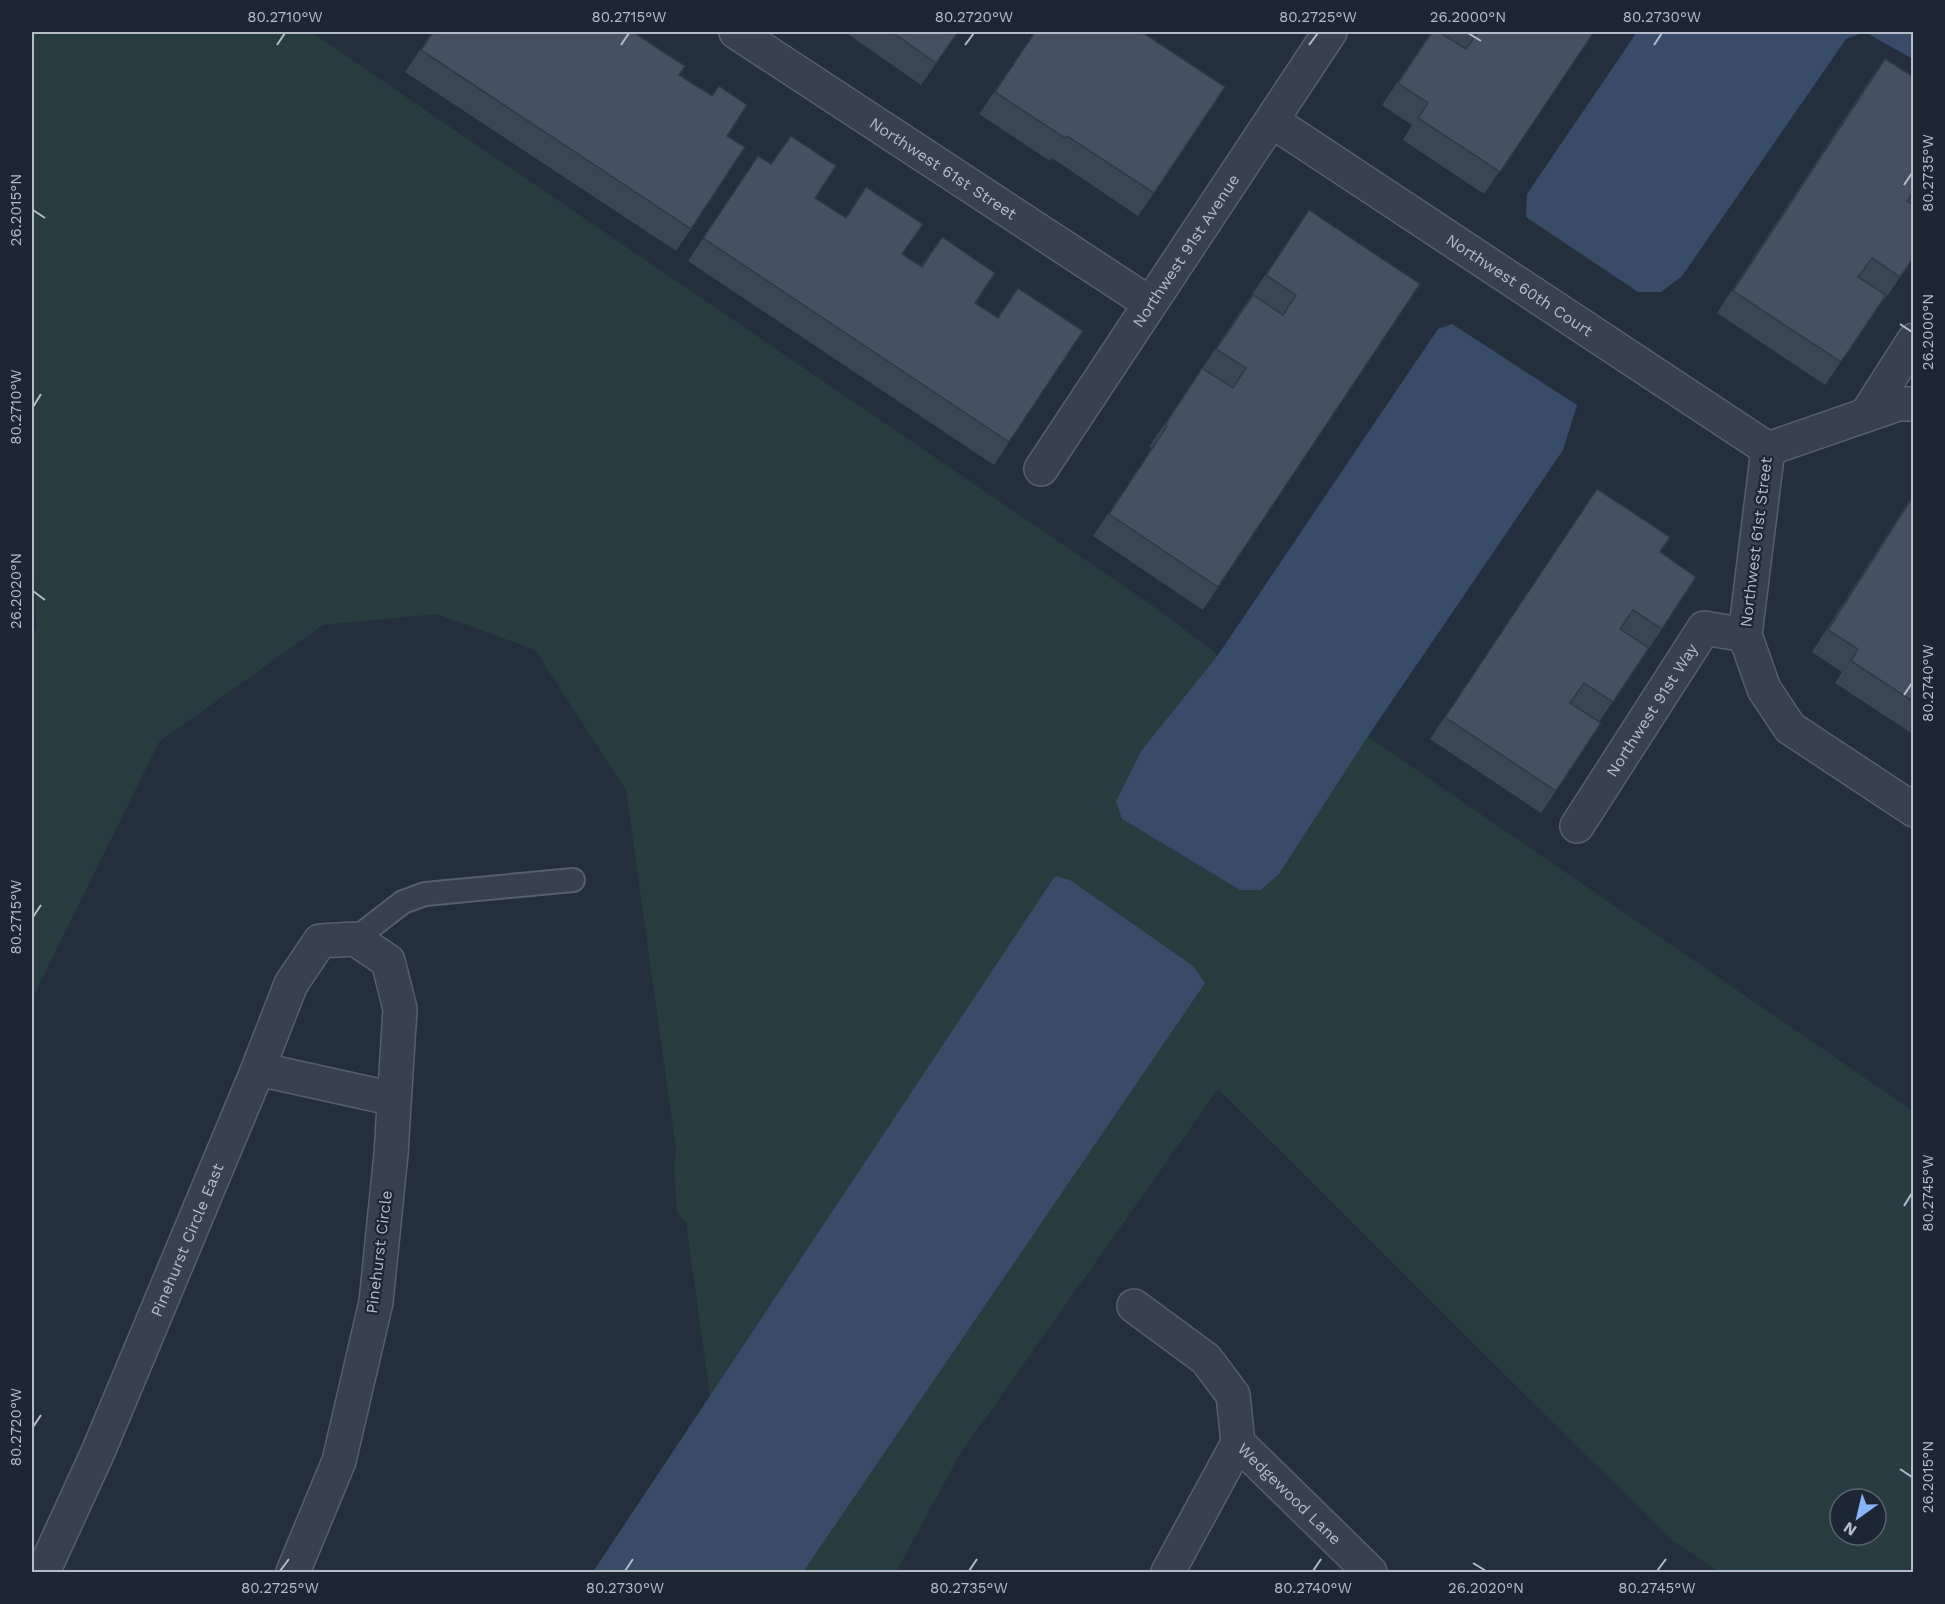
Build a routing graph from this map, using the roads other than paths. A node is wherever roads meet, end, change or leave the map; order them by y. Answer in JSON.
{"nodes":[{"id":1,"x":736,"y":32,"type":"edge"},
{"id":2,"x":1330,"y":32,"type":"edge"},
{"id":3,"x":1272,"y":121,"type":"junction"},
{"id":4,"x":1149,"y":303,"type":"junction"},
{"id":5,"x":1914,"y":340,"type":"edge"},
{"id":6,"x":1914,"y":404,"type":"edge"},
{"id":7,"x":1866,"y":415,"type":"junction"},
{"id":8,"x":1768,"y":449,"type":"junction"},
{"id":9,"x":1041,"y":469,"type":"dead end"},
{"id":10,"x":1745,"y":635,"type":"junction"},
{"id":11,"x":1914,"y":810,"type":"edge"},
{"id":12,"x":1577,"y":826,"type":"dead end"},
{"id":13,"x":573,"y":880,"type":"dead end"},
{"id":14,"x":355,"y":939,"type":"junction"},
{"id":15,"x":258,"y":1070,"type":"junction"},
{"id":16,"x":394,"y":1099,"type":"junction"},
{"id":17,"x":1134,"y":1306,"type":"dead end"},
{"id":18,"x":1238,"y":1443,"type":"junction"},
{"id":19,"x":43,"y":1572,"type":"edge"},
{"id":20,"x":293,"y":1572,"type":"edge"},
{"id":21,"x":1168,"y":1572,"type":"edge"},
{"id":22,"x":1370,"y":1572,"type":"edge"}],
"edges":[{"from":1,"to":4,"type":"street","name":"Northwest 61st Street"},
{"from":2,"to":3,"type":"street","name":"Northwest 91st Avenue"},
{"from":3,"to":4,"type":"street","name":"Northwest 91st Avenue"},
{"from":3,"to":8,"type":"street","name":"Northwest 60th Court"},
{"from":4,"to":9,"type":"street","name":"Northwest 91st Avenue"},
{"from":5,"to":7,"type":"street"},
{"from":6,"to":7,"type":"street"},
{"from":7,"to":8,"type":"street"},
{"from":8,"to":10,"type":"street","name":"Northwest 61st Street"},
{"from":10,"to":11,"type":"street","name":"Northwest 61st Street"},
{"from":10,"to":12,"type":"street","name":"Northwest 91st Way"},
{"from":13,"to":14,"type":"lane"},
{"from":14,"to":15,"type":"street","name":"Pinehurst Circle East"},
{"from":14,"to":16,"type":"street","name":"Pinehurst Circle"},
{"from":15,"to":16,"type":"street"},
{"from":15,"to":19,"type":"street","name":"Pinehurst Circle East"},
{"from":16,"to":20,"type":"street","name":"Pinehurst Circle"},
{"from":17,"to":18,"type":"street","name":"Wedgewood Lane"},
{"from":18,"to":21,"type":"street"},
{"from":18,"to":22,"type":"street","name":"Wedgewood Lane"}]}
